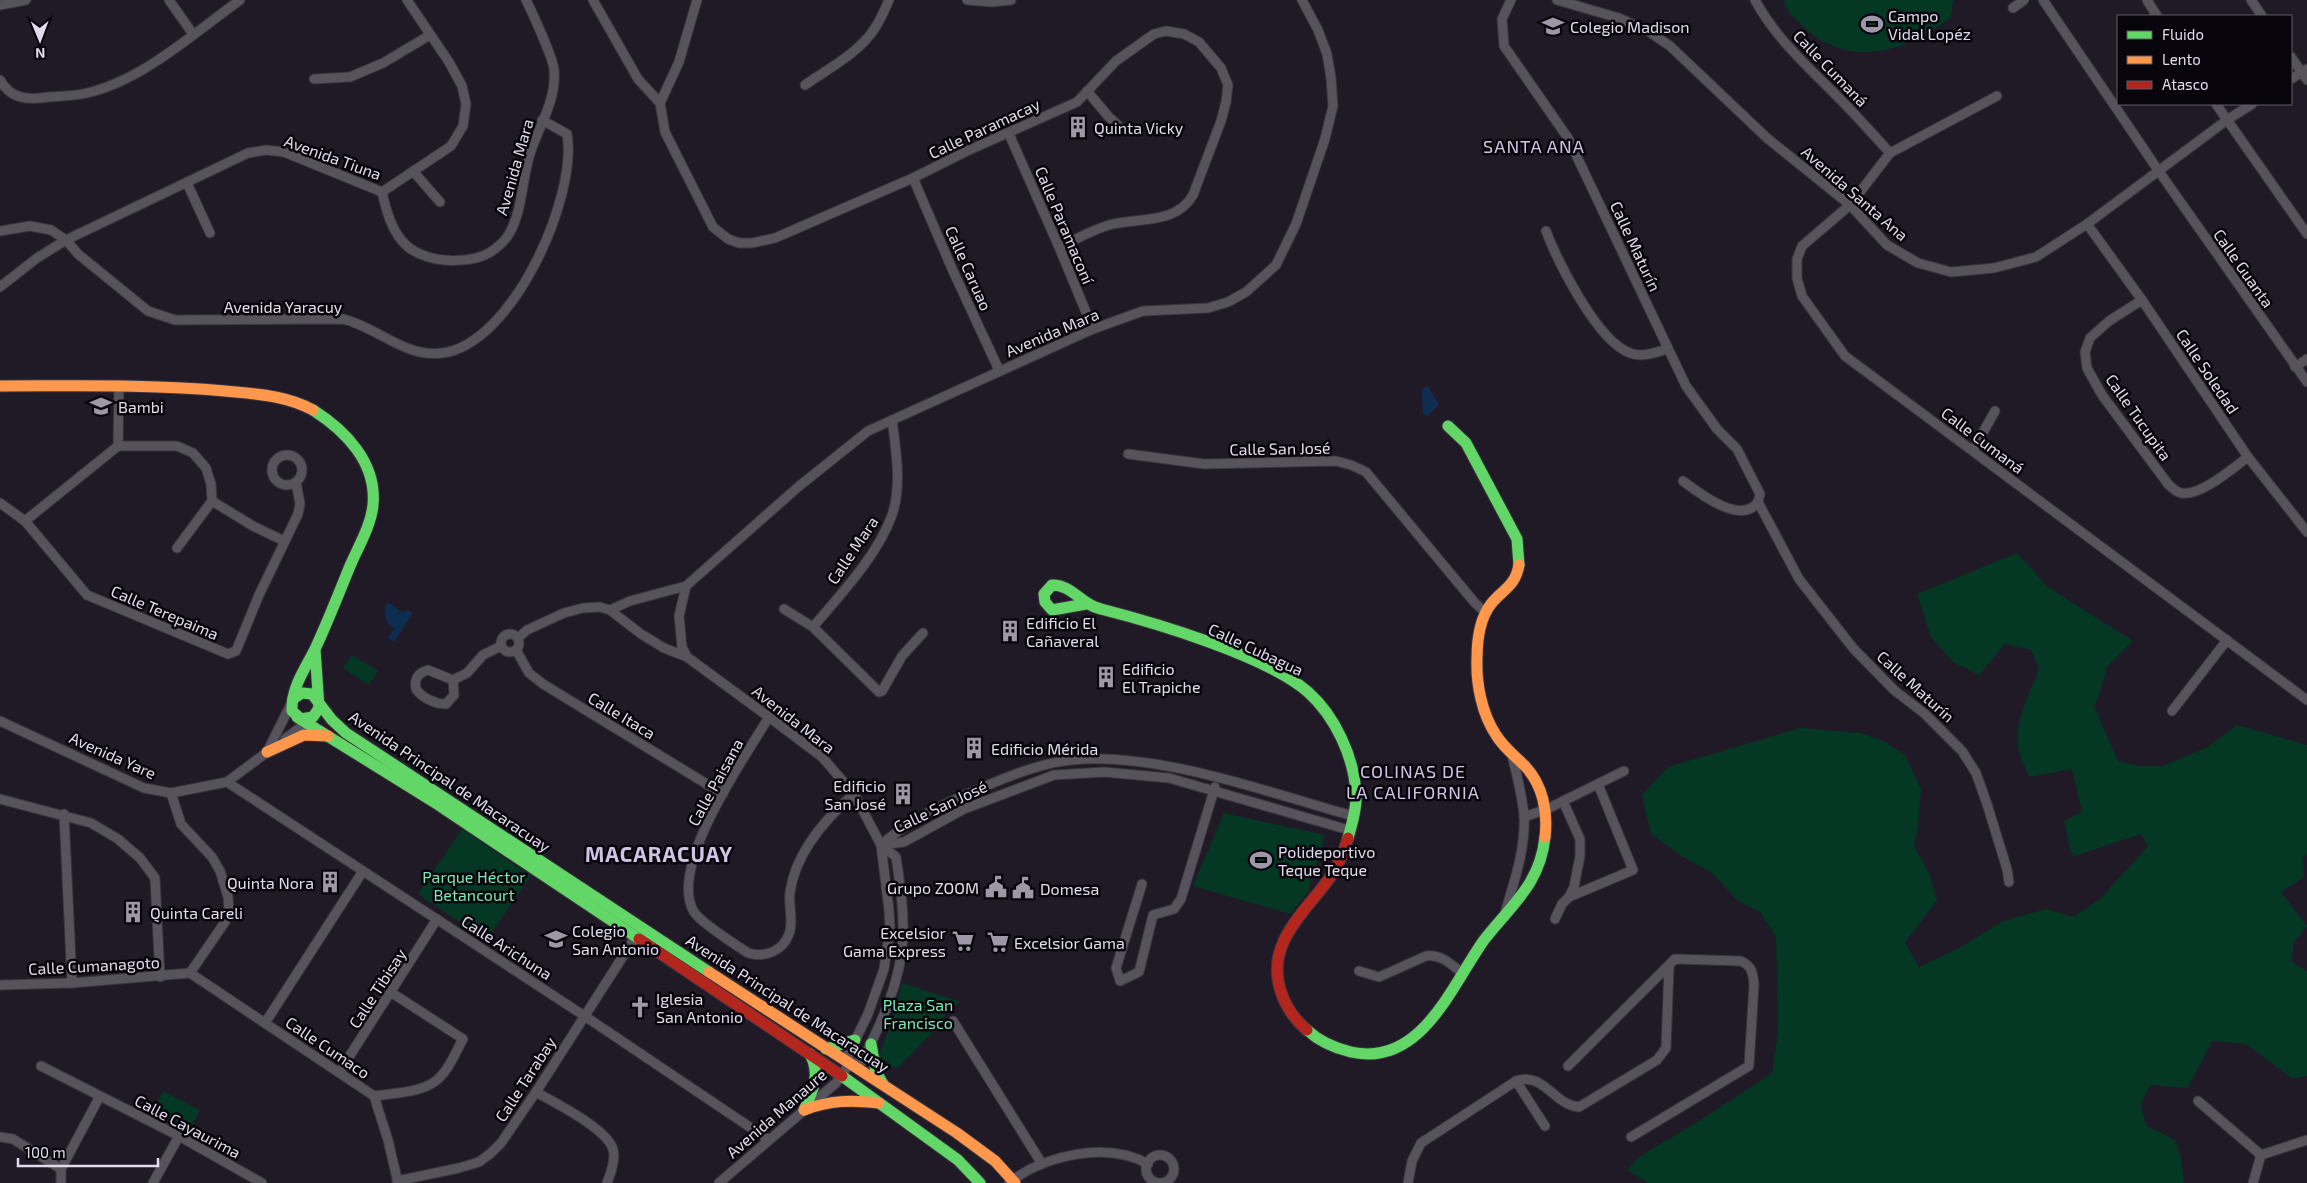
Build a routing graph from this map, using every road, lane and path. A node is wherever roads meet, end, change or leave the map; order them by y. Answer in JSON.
{"nodes":[{"id":1,"x":26,"y":0,"type":"edge"},
{"id":2,"x":169,"y":0,"type":"edge"},
{"id":3,"x":240,"y":0,"type":"edge"},
{"id":4,"x":407,"y":0,"type":"edge"},
{"id":5,"x":526,"y":0,"type":"edge"},
{"id":6,"x":593,"y":0,"type":"edge"},
{"id":7,"x":697,"y":0,"type":"edge"},
{"id":8,"x":889,"y":0,"type":"edge"},
{"id":9,"x":967,"y":0,"type":"edge"},
{"id":10,"x":1011,"y":0,"type":"edge"},
{"id":11,"x":1302,"y":0,"type":"edge"},
{"id":12,"x":1511,"y":0,"type":"edge"},
{"id":13,"x":1557,"y":0,"type":"edge"},
{"id":14,"x":1755,"y":0,"type":"edge"},
{"id":15,"x":2024,"y":0,"type":"edge"},
{"id":16,"x":2043,"y":0,"type":"edge"},
{"id":17,"x":2147,"y":0,"type":"edge"},
{"id":18,"x":2251,"y":0,"type":"edge"},
{"id":19,"x":0,"y":5,"type":"edge"},
{"id":20,"x":2013,"y":8,"type":"dead end"},
{"id":21,"x":2156,"y":15,"type":"edge"},
{"id":22,"x":2261,"y":15,"type":"edge"},
{"id":23,"x":194,"y":34,"type":"junction"},
{"id":24,"x":430,"y":35,"type":"junction"},
{"id":25,"x":2292,"y":58,"type":"edge"},
{"id":26,"x":2305,"y":74,"type":"edge"},
{"id":27,"x":314,"y":79,"type":"dead end"},
{"id":28,"x":2292,"y":79,"type":"edge"},
{"id":29,"x":0,"y":80,"type":"edge"},
{"id":30,"x":805,"y":85,"type":"dead end"},
{"id":31,"x":1087,"y":91,"type":"junction"},
{"id":32,"x":1997,"y":96,"type":"dead end"},
{"id":33,"x":660,"y":103,"type":"junction"},
{"id":34,"x":2217,"y":105,"type":"edge"},
{"id":35,"x":2250,"y":105,"type":"edge"},
{"id":36,"x":542,"y":120,"type":"junction"},
{"id":37,"x":2227,"y":120,"type":"junction"},
{"id":38,"x":1123,"y":130,"type":"dead end"},
{"id":39,"x":1009,"y":134,"type":"junction"},
{"id":40,"x":1890,"y":153,"type":"junction"},
{"id":41,"x":2158,"y":170,"type":"junction"},
{"id":42,"x":413,"y":171,"type":"junction"},
{"id":43,"x":913,"y":178,"type":"junction"},
{"id":44,"x":187,"y":183,"type":"junction"},
{"id":45,"x":382,"y":192,"type":"junction"},
{"id":46,"x":440,"y":202,"type":"dead end"},
{"id":47,"x":1850,"y":205,"type":"junction"},
{"id":48,"x":2086,"y":224,"type":"junction"},
{"id":49,"x":0,"y":231,"type":"edge"},
{"id":50,"x":1546,"y":231,"type":"dead end"},
{"id":51,"x":210,"y":233,"type":"dead end"},
{"id":52,"x":2307,"y":234,"type":"edge"},
{"id":53,"x":66,"y":240,"type":"junction"},
{"id":54,"x":1059,"y":247,"type":"junction"},
{"id":55,"x":0,"y":287,"type":"edge"},
{"id":56,"x":2142,"y":300,"type":"junction"},
{"id":57,"x":1092,"y":329,"type":"junction"},
{"id":58,"x":1668,"y":349,"type":"junction"},
{"id":59,"x":2307,"y":359,"type":"edge"},
{"id":60,"x":2295,"y":367,"type":"junction"},
{"id":61,"x":1000,"y":370,"type":"junction"},
{"id":62,"x":2307,"y":382,"type":"edge"},
{"id":63,"x":0,"y":386,"type":"edge"},
{"id":64,"x":119,"y":386,"type":"junction"},
{"id":65,"x":1995,"y":411,"type":"dead end"},
{"id":66,"x":892,"y":420,"type":"junction"},
{"id":67,"x":1448,"y":426,"type":"dead end"},
{"id":68,"x":118,"y":446,"type":"junction"},
{"id":69,"x":1973,"y":450,"type":"junction"},
{"id":70,"x":1128,"y":454,"type":"dead end"},
{"id":71,"x":2248,"y":457,"type":"junction"},
{"id":72,"x":1683,"y":481,"type":"dead end"},
{"id":73,"x":296,"y":482,"type":"dead end"},
{"id":74,"x":212,"y":501,"type":"junction"},
{"id":75,"x":1758,"y":502,"type":"junction"},
{"id":76,"x":0,"y":503,"type":"edge"},
{"id":77,"x":25,"y":521,"type":"junction"},
{"id":78,"x":2307,"y":532,"type":"edge"},
{"id":79,"x":284,"y":541,"type":"junction"},
{"id":80,"x":177,"y":548,"type":"dead end"},
{"id":81,"x":686,"y":586,"type":"junction"},
{"id":82,"x":1086,"y":604,"type":"dead end"},
{"id":83,"x":784,"y":609,"type":"dead end"},
{"id":84,"x":610,"y":610,"type":"junction"},
{"id":85,"x":1486,"y":613,"type":"junction"},
{"id":86,"x":813,"y":627,"type":"junction"},
{"id":87,"x":923,"y":633,"type":"dead end"},
{"id":88,"x":518,"y":638,"type":"junction"},
{"id":89,"x":2227,"y":640,"type":"junction"},
{"id":90,"x":501,"y":646,"type":"junction"},
{"id":91,"x":316,"y":648,"type":"junction"},
{"id":92,"x":516,"y":650,"type":"junction"},
{"id":93,"x":687,"y":657,"type":"junction"},
{"id":94,"x":453,"y":680,"type":"junction"},
{"id":95,"x":294,"y":699,"type":"junction"},
{"id":96,"x":2307,"y":700,"type":"edge"},
{"id":97,"x":318,"y":703,"type":"junction"},
{"id":98,"x":2172,"y":712,"type":"dead end"},
{"id":99,"x":769,"y":717,"type":"junction"},
{"id":100,"x":306,"y":719,"type":"junction"},
{"id":101,"x":0,"y":721,"type":"edge"},
{"id":102,"x":331,"y":737,"type":"junction"},
{"id":103,"x":266,"y":752,"type":"junction"},
{"id":104,"x":1512,"y":755,"type":"junction"},
{"id":105,"x":1624,"y":771,"type":"dead end"},
{"id":106,"x":1216,"y":778,"type":"junction"},
{"id":107,"x":227,"y":782,"type":"junction"},
{"id":108,"x":1598,"y":784,"type":"junction"},
{"id":109,"x":1214,"y":790,"type":"junction"},
{"id":110,"x":171,"y":793,"type":"junction"},
{"id":111,"x":723,"y":794,"type":"junction"},
{"id":112,"x":854,"y":794,"type":"junction"},
{"id":113,"x":959,"y":797,"type":"junction"},
{"id":114,"x":0,"y":799,"type":"edge"},
{"id":115,"x":1563,"y":801,"type":"junction"},
{"id":116,"x":964,"y":809,"type":"junction"},
{"id":117,"x":1547,"y":809,"type":"junction"},
{"id":118,"x":64,"y":814,"type":"junction"},
{"id":119,"x":1353,"y":816,"type":"junction"},
{"id":120,"x":1524,"y":817,"type":"junction"},
{"id":121,"x":1349,"y":830,"type":"junction"},
{"id":122,"x":881,"y":845,"type":"junction"},
{"id":123,"x":362,"y":871,"type":"junction"},
{"id":124,"x":2009,"y":882,"type":"dead end"},
{"id":125,"x":1142,"y":884,"type":"dead end"},
{"id":126,"x":1569,"y":897,"type":"junction"},
{"id":127,"x":1505,"y":914,"type":"junction"},
{"id":128,"x":438,"y":919,"type":"junction"},
{"id":129,"x":1555,"y":919,"type":"dead end"},
{"id":130,"x":636,"y":936,"type":"junction"},
{"id":131,"x":1669,"y":967,"type":"junction"},
{"id":132,"x":1359,"y":971,"type":"dead end"},
{"id":133,"x":190,"y":973,"type":"junction"},
{"id":134,"x":1462,"y":973,"type":"junction"},
{"id":135,"x":160,"y":977,"type":"junction"},
{"id":136,"x":72,"y":983,"type":"junction"},
{"id":137,"x":0,"y":985,"type":"edge"},
{"id":138,"x":392,"y":993,"type":"junction"},
{"id":139,"x":583,"y":1015,"type":"junction"},
{"id":140,"x":953,"y":1021,"type":"dead end"},
{"id":141,"x":265,"y":1023,"type":"junction"},
{"id":142,"x":856,"y":1040,"type":"junction"},
{"id":143,"x":871,"y":1044,"type":"junction"},
{"id":144,"x":826,"y":1048,"type":"junction"},
{"id":145,"x":809,"y":1052,"type":"junction"},
{"id":146,"x":850,"y":1063,"type":"junction"},
{"id":147,"x":41,"y":1066,"type":"dead end"},
{"id":148,"x":1568,"y":1066,"type":"dead end"},
{"id":149,"x":340,"y":1072,"type":"junction"},
{"id":150,"x":842,"y":1076,"type":"junction"},
{"id":151,"x":1516,"y":1081,"type":"junction"},
{"id":152,"x":883,"y":1084,"type":"junction"},
{"id":153,"x":536,"y":1092,"type":"junction"},
{"id":154,"x":100,"y":1096,"type":"junction"},
{"id":155,"x":374,"y":1096,"type":"junction"},
{"id":156,"x":2198,"y":1100,"type":"dead end"},
{"id":157,"x":880,"y":1103,"type":"junction"},
{"id":158,"x":804,"y":1110,"type":"junction"},
{"id":159,"x":1545,"y":1126,"type":"dead end"},
{"id":160,"x":178,"y":1136,"type":"junction"},
{"id":161,"x":0,"y":1137,"type":"edge"},
{"id":162,"x":1631,"y":1138,"type":"dead end"},
{"id":163,"x":769,"y":1140,"type":"junction"},
{"id":164,"x":2307,"y":1140,"type":"edge"},
{"id":165,"x":2262,"y":1155,"type":"junction"},
{"id":166,"x":1042,"y":1164,"type":"junction"},
{"id":167,"x":1148,"y":1164,"type":"junction"},
{"id":168,"x":61,"y":1169,"type":"junction"},
{"id":169,"x":1172,"y":1181,"type":"edge"},
{"id":170,"x":397,"y":1182,"type":"edge"},
{"id":171,"x":1012,"y":1182,"type":"edge"},
{"id":172,"x":61,"y":1183,"type":"edge"},
{"id":173,"x":153,"y":1183,"type":"edge"},
{"id":174,"x":262,"y":1183,"type":"edge"},
{"id":175,"x":607,"y":1183,"type":"edge"},
{"id":176,"x":719,"y":1183,"type":"edge"},
{"id":177,"x":980,"y":1183,"type":"edge"},
{"id":178,"x":1408,"y":1183,"type":"edge"},
{"id":179,"x":2253,"y":1183,"type":"edge"}],
"edges":[{"from":1,"to":19,"type":"street"},
{"from":2,"to":23,"type":"street"},
{"from":3,"to":23,"type":"street"},
{"from":4,"to":24,"type":"street","name":"Avenida Tiuna"},
{"from":5,"to":36,"type":"street","name":"Avenida Mara"},
{"from":6,"to":33,"type":"street"},
{"from":7,"to":33,"type":"street"},
{"from":8,"to":30,"type":"street"},
{"from":9,"to":10,"type":"street"},
{"from":11,"to":57,"type":"street","name":"Avenida Mara"},
{"from":12,"to":58,"type":"street","name":"Calle Maturín"},
{"from":13,"to":47,"type":"street","name":"Avenida Santa Ana"},
{"from":14,"to":40,"type":"street","name":"Calle Cumaná"},
{"from":15,"to":20,"type":"street"},
{"from":16,"to":41,"type":"street","name":"Calle Guanta"},
{"from":17,"to":21,"type":"street"},
{"from":18,"to":22,"type":"street"},
{"from":23,"to":29,"type":"street"},
{"from":24,"to":27,"type":"street"},
{"from":24,"to":42,"type":"street","name":"Avenida Tiuna"},
{"from":25,"to":26,"type":"street"},
{"from":26,"to":28,"type":"street"},
{"from":31,"to":38,"type":"street"},
{"from":31,"to":39,"type":"street","name":"Calle Paramacay"},
{"from":31,"to":54,"type":"street","name":"Calle Paramacay"},
{"from":32,"to":40,"type":"street","name":"Calle Cumaná"},
{"from":33,"to":43,"type":"street","name":"Calle Paramacay"},
{"from":34,"to":37,"type":"street"},
{"from":35,"to":37,"type":"street","name":"Avenida Santa Ana"},
{"from":36,"to":45,"type":"street","name":"Avenida Mara"},
{"from":36,"to":53,"type":"street","name":"Avenida Yaracuy"},
{"from":37,"to":41,"type":"street","name":"Avenida Santa Ana"},
{"from":37,"to":52,"type":"street"},
{"from":39,"to":43,"type":"street","name":"Calle Paramacay"},
{"from":39,"to":54,"type":"street","name":"Calle Paramaconí"},
{"from":40,"to":47,"type":"street","name":"Calle Cumaná"},
{"from":41,"to":48,"type":"street","name":"Avenida Santa Ana"},
{"from":41,"to":60,"type":"street","name":"Calle Guanta"},
{"from":42,"to":45,"type":"street","name":"Avenida Tiuna"},
{"from":42,"to":46,"type":"street"},
{"from":43,"to":61,"type":"street","name":"Calle Caruao"},
{"from":44,"to":45,"type":"street","name":"Avenida Tiuna"},
{"from":44,"to":51,"type":"street"},
{"from":44,"to":53,"type":"street","name":"Avenida Tiuna"},
{"from":47,"to":48,"type":"street","name":"Avenida Santa Ana"},
{"from":47,"to":69,"type":"street","name":"Calle Cumaná"},
{"from":48,"to":56,"type":"street","name":"Calle Soledad"},
{"from":49,"to":53,"type":"street","name":"Avenida Yaracuy"},
{"from":50,"to":58,"type":"street"},
{"from":53,"to":55,"type":"street","name":"Avenida Tiuna"},
{"from":54,"to":57,"type":"street","name":"Calle Paramaconí"},
{"from":56,"to":71,"type":"street","name":"Calle Soledad"},
{"from":56,"to":71,"type":"street","name":"Calle Tucupita"},
{"from":57,"to":61,"type":"street","name":"Avenida Mara"},
{"from":58,"to":75,"type":"street","name":"Calle Maturín"},
{"from":59,"to":60,"type":"street"},
{"from":60,"to":62,"type":"street","name":"Calle Guanta"},
{"from":61,"to":66,"type":"street","name":"Avenida Mara"},
{"from":63,"to":64,"type":"street"},
{"from":64,"to":68,"type":"street"},
{"from":64,"to":91,"type":"street"},
{"from":65,"to":69,"type":"street"},
{"from":66,"to":81,"type":"street","name":"Avenida Mara"},
{"from":66,"to":86,"type":"street","name":"Calle Mara"},
{"from":67,"to":85,"type":"street"},
{"from":68,"to":74,"type":"street"},
{"from":68,"to":77,"type":"street"},
{"from":69,"to":89,"type":"street","name":"Calle Cumaná"},
{"from":70,"to":85,"type":"street","name":"Calle San José"},
{"from":71,"to":78,"type":"street","name":"Calle Soledad"},
{"from":72,"to":75,"type":"street"},
{"from":73,"to":79,"type":"street","name":"Calle Terepaima"},
{"from":74,"to":79,"type":"street"},
{"from":74,"to":80,"type":"street"},
{"from":75,"to":124,"type":"street","name":"Calle Maturín"},
{"from":76,"to":77,"type":"street","name":"Calle Terepaima"},
{"from":77,"to":79,"type":"street","name":"Calle Terepaima"},
{"from":81,"to":84,"type":"street"},
{"from":81,"to":93,"type":"street"},
{"from":82,"to":119,"type":"street","name":"Calle Cubagua"},
{"from":83,"to":86,"type":"street"},
{"from":84,"to":88,"type":"street"},
{"from":84,"to":93,"type":"street","name":"Avenida Mara"},
{"from":85,"to":104,"type":"street"},
{"from":86,"to":87,"type":"street"},
{"from":88,"to":90,"type":"street"},
{"from":88,"to":92,"type":"street"},
{"from":89,"to":96,"type":"street","name":"Calle Cumaná"},
{"from":89,"to":98,"type":"street"},
{"from":90,"to":92,"type":"street"},
{"from":90,"to":94,"type":"street"},
{"from":91,"to":95,"type":"street"},
{"from":91,"to":97,"type":"street"},
{"from":92,"to":111,"type":"street","name":"Calle Itaca"},
{"from":93,"to":99,"type":"street","name":"Avenida Mara"},
{"from":94,"to":94,"type":"street"},
{"from":95,"to":97,"type":"street","name":"Avenida Principal de Macaracuay"},
{"from":95,"to":100,"type":"street"},
{"from":95,"to":103,"type":"street","name":"Avenida Yare"},
{"from":97,"to":100,"type":"street"},
{"from":97,"to":144,"type":"street","name":"Avenida Principal de Macaracuay"},
{"from":99,"to":111,"type":"street","name":"Calle Paisana"},
{"from":99,"to":112,"type":"street","name":"Avenida Mara"},
{"from":100,"to":102,"type":"street","name":"Avenida Principal de Macaracuay"},
{"from":100,"to":103,"type":"street","name":"Avenida Yare"},
{"from":101,"to":110,"type":"street","name":"Avenida Yare"},
{"from":102,"to":103,"type":"street"},
{"from":102,"to":130,"type":"street","name":"Avenida Principal de Macaracuay"},
{"from":103,"to":107,"type":"street","name":"Avenida Yare"},
{"from":104,"to":117,"type":"street"},
{"from":104,"to":120,"type":"street"},
{"from":105,"to":108,"type":"street"},
{"from":106,"to":109,"type":"street"},
{"from":106,"to":113,"type":"street","name":"Calle San José"},
{"from":106,"to":119,"type":"street","name":"Calle San José"},
{"from":107,"to":110,"type":"street","name":"Avenida Yare"},
{"from":107,"to":123,"type":"street","name":"Calle Arichuna"},
{"from":108,"to":115,"type":"street"},
{"from":108,"to":126,"type":"street"},
{"from":109,"to":116,"type":"street","name":"Calle San José"},
{"from":109,"to":121,"type":"street","name":"Calle San José"},
{"from":109,"to":125,"type":"street"},
{"from":110,"to":133,"type":"street"},
{"from":111,"to":112,"type":"street","name":"Calle Paisana"},
{"from":112,"to":122,"type":"street","name":"Avenida Mara"},
{"from":113,"to":116,"type":"street"},
{"from":113,"to":122,"type":"street","name":"Calle San José"},
{"from":114,"to":118,"type":"street"},
{"from":115,"to":117,"type":"street"},
{"from":115,"to":126,"type":"street"},
{"from":116,"to":122,"type":"street","name":"Calle San José"},
{"from":117,"to":120,"type":"street"},
{"from":117,"to":127,"type":"street","name":"Calle Cubagua"},
{"from":118,"to":135,"type":"street"},
{"from":118,"to":136,"type":"street"},
{"from":119,"to":121,"type":"street","name":"Calle Cubagua"},
{"from":120,"to":127,"type":"street"},
{"from":121,"to":134,"type":"street","name":"Calle Cubagua"},
{"from":122,"to":142,"type":"street","name":"Avenida Mara"},
{"from":122,"to":143,"type":"street","name":"Avenida Mara"},
{"from":123,"to":128,"type":"street","name":"Calle Arichuna"},
{"from":123,"to":141,"type":"street"},
{"from":126,"to":129,"type":"street"},
{"from":127,"to":134,"type":"street","name":"Calle Cubagua"},
{"from":128,"to":138,"type":"street","name":"Calle Tibisay"},
{"from":128,"to":139,"type":"street","name":"Calle Arichuna"},
{"from":130,"to":139,"type":"street","name":"Calle Tarabay"},
{"from":130,"to":145,"type":"street","name":"Avenida Principal de Macaracuay"},
{"from":131,"to":148,"type":"street"},
{"from":131,"to":151,"type":"street"},
{"from":131,"to":162,"type":"street"},
{"from":132,"to":134,"type":"street"},
{"from":133,"to":135,"type":"street","name":"Calle Cumanagoto"},
{"from":133,"to":141,"type":"street","name":"Calle Cumaco"},
{"from":135,"to":136,"type":"street","name":"Calle Cumanagoto"},
{"from":136,"to":137,"type":"street","name":"Calle Cumanagoto"},
{"from":138,"to":149,"type":"street","name":"Calle Tibisay"},
{"from":138,"to":155,"type":"street"},
{"from":139,"to":153,"type":"street","name":"Calle Tarabay"},
{"from":139,"to":163,"type":"street","name":"Calle Arichuna"},
{"from":140,"to":166,"type":"street"},
{"from":141,"to":149,"type":"street","name":"Calle Cumaco"},
{"from":142,"to":144,"type":"street"},
{"from":142,"to":146,"type":"street","name":"Avenida Mara"},
{"from":143,"to":146,"type":"street","name":"Avenida Mara"},
{"from":143,"to":152,"type":"street"},
{"from":144,"to":146,"type":"street","name":"Avenida Principal de Macaracuay"},
{"from":145,"to":150,"type":"street","name":"Avenida Principal de Macaracuay"},
{"from":145,"to":158,"type":"street"},
{"from":146,"to":150,"type":"street","name":"Avenida Manaure"},
{"from":146,"to":152,"type":"street","name":"Avenida Principal de Macaracuay"},
{"from":147,"to":154,"type":"street","name":"Calle Cayaurima"},
{"from":149,"to":155,"type":"street","name":"Calle Cumaco"},
{"from":150,"to":157,"type":"street","name":"Avenida Principal de Macaracuay"},
{"from":150,"to":158,"type":"street","name":"Avenida Manaure"},
{"from":151,"to":159,"type":"street"},
{"from":151,"to":178,"type":"street"},
{"from":152,"to":171,"type":"street","name":"Avenida Principal de Macaracuay"},
{"from":153,"to":170,"type":"street","name":"Calle Tarabay"},
{"from":153,"to":175,"type":"street"},
{"from":154,"to":160,"type":"street","name":"Calle Cayaurima"},
{"from":154,"to":168,"type":"street"},
{"from":155,"to":170,"type":"street","name":"Calle Cumaco"},
{"from":156,"to":165,"type":"street"},
{"from":157,"to":158,"type":"street"},
{"from":157,"to":177,"type":"street","name":"Avenida Principal de Macaracuay"},
{"from":158,"to":163,"type":"street","name":"Avenida Manaure"},
{"from":160,"to":173,"type":"street"},
{"from":160,"to":174,"type":"street","name":"Calle Cayaurima"},
{"from":161,"to":168,"type":"street"},
{"from":163,"to":176,"type":"street","name":"Avenida Manaure"},
{"from":164,"to":165,"type":"street"},
{"from":165,"to":179,"type":"street"},
{"from":166,"to":167,"type":"street"},
{"from":166,"to":171,"type":"street"},
{"from":167,"to":169,"type":"street"},
{"from":167,"to":169,"type":"street"},
{"from":168,"to":172,"type":"street"}]}
